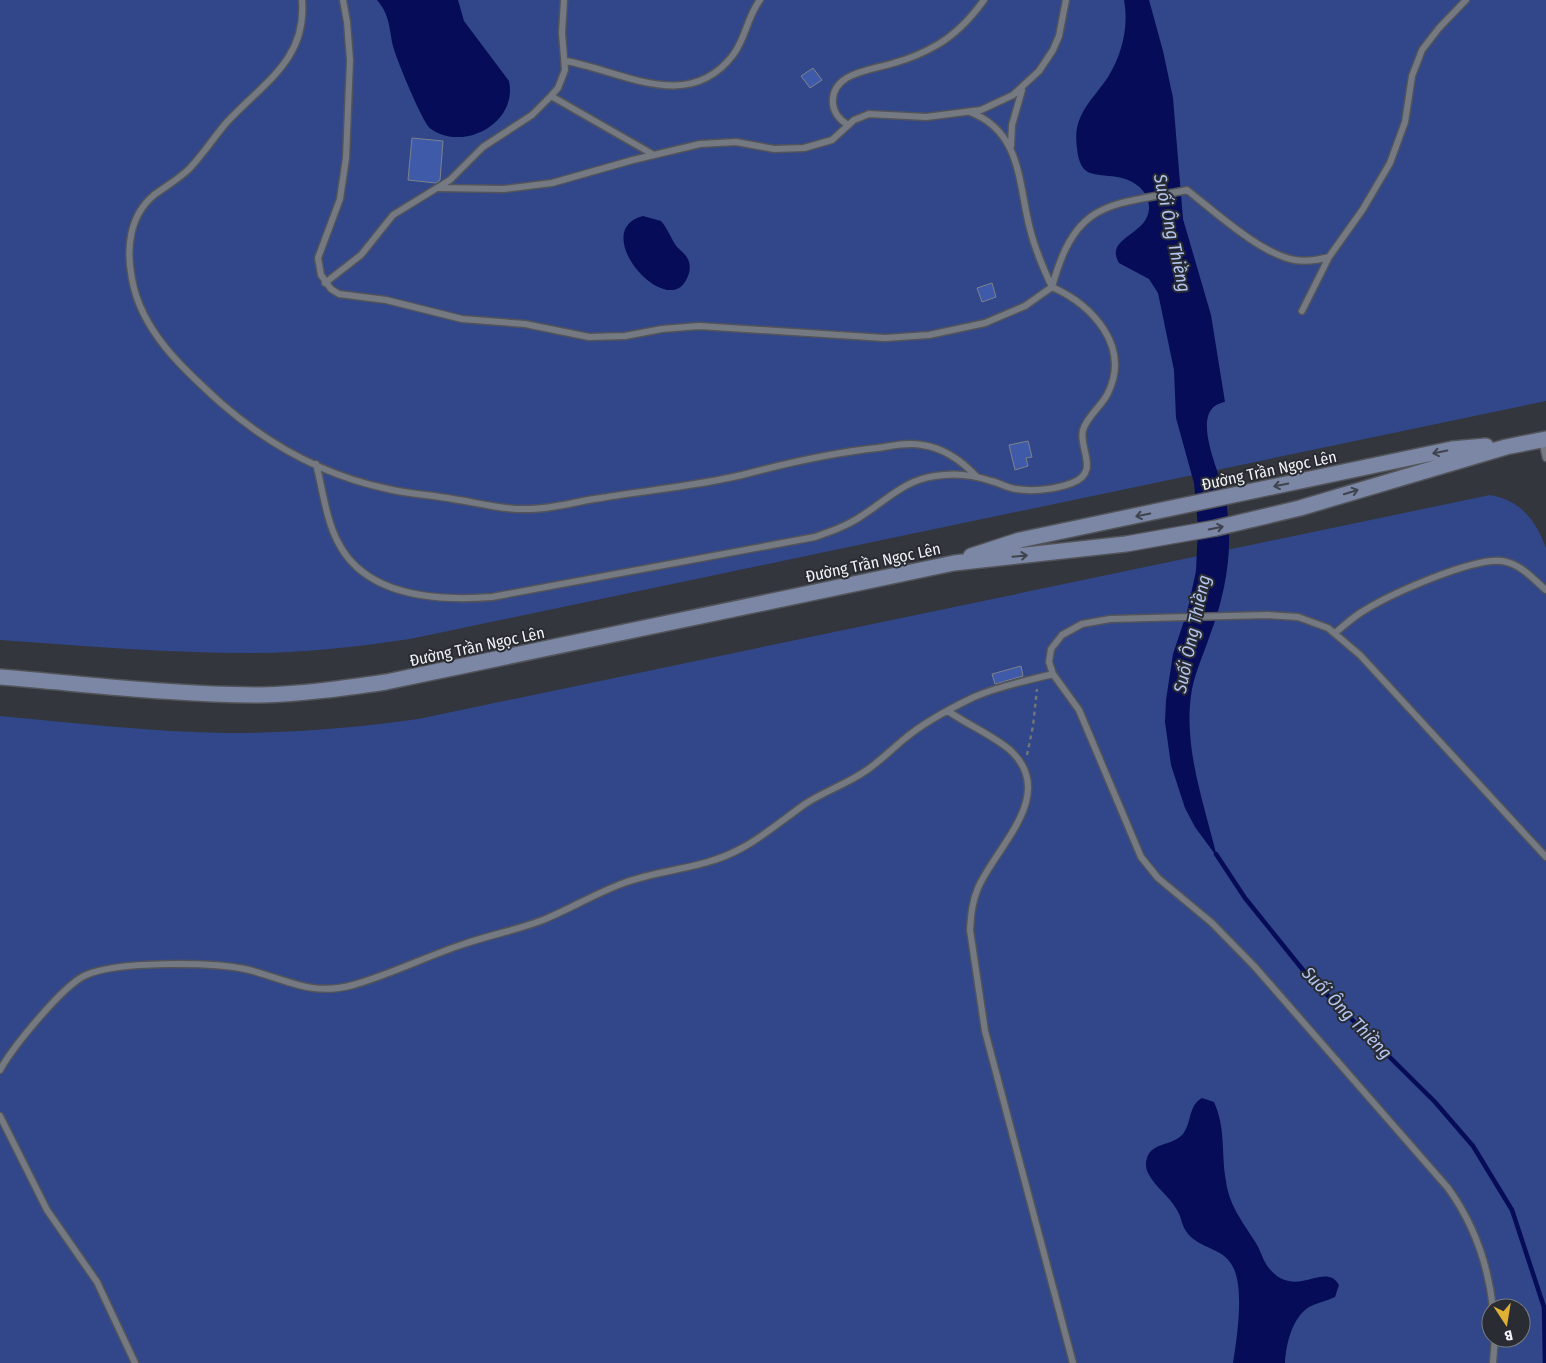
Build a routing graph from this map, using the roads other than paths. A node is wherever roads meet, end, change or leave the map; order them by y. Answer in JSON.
{"nodes":[{"id":1,"x":302,"y":0,"type":"edge"},
{"id":2,"x":343,"y":0,"type":"edge"},
{"id":3,"x":564,"y":0,"type":"edge"},
{"id":4,"x":760,"y":0,"type":"edge"},
{"id":5,"x":984,"y":0,"type":"edge"},
{"id":6,"x":1066,"y":0,"type":"edge"},
{"id":7,"x":1466,"y":0,"type":"edge"},
{"id":8,"x":566,"y":61,"type":"junction"},
{"id":9,"x":1023,"y":88,"type":"junction"},
{"id":10,"x":551,"y":96,"type":"junction"},
{"id":11,"x":970,"y":112,"type":"junction"},
{"id":12,"x":848,"y":125,"type":"junction"},
{"id":13,"x":1011,"y":147,"type":"junction"},
{"id":14,"x":654,"y":155,"type":"junction"},
{"id":15,"x":440,"y":188,"type":"junction"},
{"id":16,"x":1329,"y":257,"type":"junction"},
{"id":17,"x":325,"y":283,"type":"junction"},
{"id":18,"x":1052,"y":286,"type":"junction"},
{"id":19,"x":1302,"y":311,"type":"dead end"},
{"id":20,"x":1544,"y":440,"type":"edge"},
{"id":21,"x":1506,"y":448,"type":"junction"},
{"id":22,"x":1546,"y":458,"type":"edge"},
{"id":23,"x":316,"y":464,"type":"junction"},
{"id":24,"x":977,"y":477,"type":"junction"},
{"id":25,"x":954,"y":563,"type":"junction"},
{"id":26,"x":1546,"y":590,"type":"edge"},
{"id":27,"x":1335,"y":633,"type":"junction"},
{"id":28,"x":1053,"y":674,"type":"junction"},
{"id":29,"x":0,"y":677,"type":"edge"},
{"id":30,"x":948,"y":711,"type":"junction"},
{"id":31,"x":1546,"y":857,"type":"edge"},
{"id":32,"x":0,"y":1070,"type":"edge"},
{"id":33,"x":0,"y":1116,"type":"edge"},
{"id":34,"x":1491,"y":1298,"type":"edge"},
{"id":35,"x":1494,"y":1348,"type":"edge"},
{"id":36,"x":135,"y":1363,"type":"edge"},
{"id":37,"x":1073,"y":1363,"type":"edge"},
{"id":38,"x":1493,"y":1363,"type":"edge"}],
"edges":[{"from":1,"to":23,"type":"lane"},
{"from":2,"to":17,"type":"lane"},
{"from":3,"to":8,"type":"lane"},
{"from":4,"to":8,"type":"lane"},
{"from":5,"to":12,"type":"lane"},
{"from":6,"to":9,"type":"lane"},
{"from":7,"to":16,"type":"lane"},
{"from":8,"to":10,"type":"lane"},
{"from":9,"to":11,"type":"lane"},
{"from":9,"to":13,"type":"lane"},
{"from":10,"to":14,"type":"lane"},
{"from":10,"to":15,"type":"lane"},
{"from":11,"to":12,"type":"lane"},
{"from":11,"to":13,"type":"lane"},
{"from":12,"to":14,"type":"lane"},
{"from":13,"to":18,"type":"lane"},
{"from":14,"to":15,"type":"lane"},
{"from":15,"to":17,"type":"lane"},
{"from":16,"to":18,"type":"lane"},
{"from":16,"to":19,"type":"lane"},
{"from":17,"to":18,"type":"lane"},
{"from":18,"to":24,"type":"lane"},
{"from":20,"to":21,"type":"street","name":"Đường Trần Ngọc Lên"},
{"from":20,"to":22,"type":"lane"},
{"from":25,"to":21,"type":"street","name":"Đường Trần Ngọc Lên","one_way":true},
{"from":21,"to":25,"type":"street","name":"Đường Trần Ngọc Lên","one_way":true},
{"from":23,"to":24,"type":"lane"},
{"from":23,"to":24,"type":"lane"},
{"from":25,"to":29,"type":"street","name":"Đường Trần Ngọc Lên"},
{"from":26,"to":27,"type":"lane"},
{"from":27,"to":28,"type":"lane"},
{"from":27,"to":31,"type":"lane"},
{"from":28,"to":30,"type":"lane"},
{"from":28,"to":34,"type":"lane"},
{"from":30,"to":32,"type":"lane"},
{"from":30,"to":37,"type":"lane"},
{"from":33,"to":36,"type":"lane"},
{"from":35,"to":38,"type":"lane"}]}
